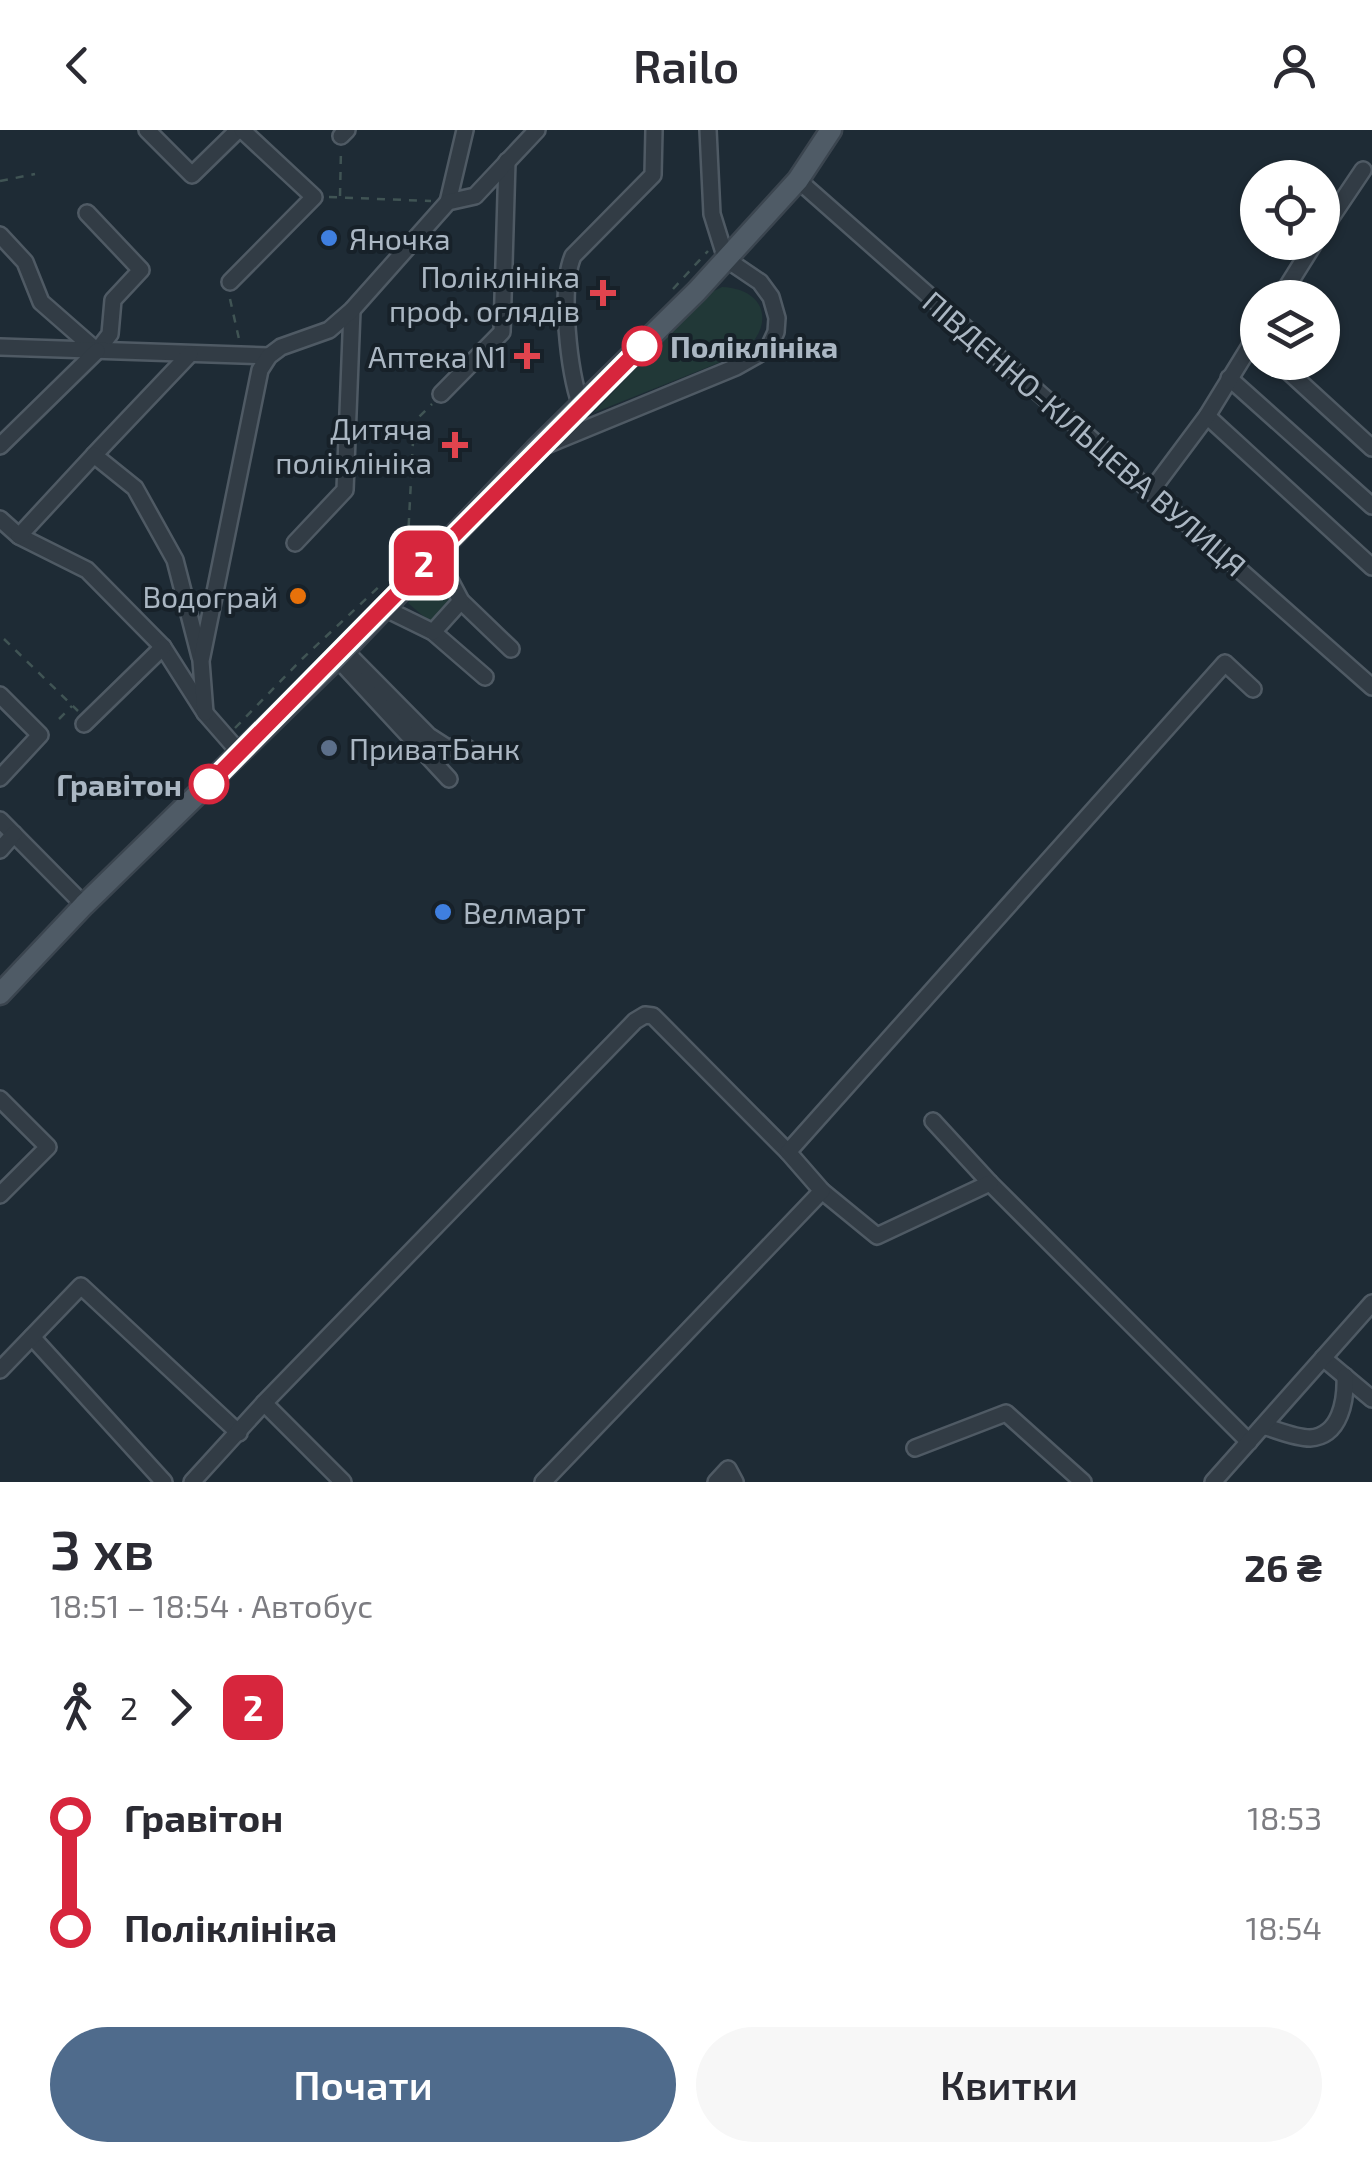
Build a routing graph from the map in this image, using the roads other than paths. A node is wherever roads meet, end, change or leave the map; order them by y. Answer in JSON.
{"nodes":[{"id":1,"x":147,"y":130,"type":"edge"},
{"id":2,"x":240,"y":130,"type":"edge"},
{"id":3,"x":465,"y":130,"type":"edge"},
{"id":4,"x":537,"y":130,"type":"edge"},
{"id":5,"x":654,"y":130,"type":"edge"},
{"id":6,"x":708,"y":130,"type":"edge"},
{"id":7,"x":832,"y":130,"type":"edge"},
{"id":8,"x":507,"y":161,"type":"junction"},
{"id":9,"x":1362,"y":170,"type":"dead end"},
{"id":10,"x":798,"y":180,"type":"junction"},
{"id":11,"x":448,"y":202,"type":"junction"},
{"id":12,"x":1340,"y":204,"type":"edge"},
{"id":13,"x":87,"y":213,"type":"dead end"},
{"id":14,"x":0,"y":235,"type":"edge"},
{"id":15,"x":726,"y":259,"type":"junction"},
{"id":16,"x":230,"y":282,"type":"road end"},
{"id":17,"x":352,"y":310,"type":"junction"},
{"id":18,"x":0,"y":347,"type":"edge"},
{"id":19,"x":97,"y":350,"type":"junction"},
{"id":20,"x":190,"y":354,"type":"junction"},
{"id":21,"x":269,"y":356,"type":"junction"},
{"id":22,"x":1240,"y":362,"type":"edge"},
{"id":23,"x":1229,"y":378,"type":"junction"},
{"id":24,"x":1298,"y":380,"type":"edge"},
{"id":25,"x":442,"y":394,"type":"road end"},
{"id":26,"x":582,"y":406,"type":"junction"},
{"id":27,"x":1207,"y":416,"type":"junction"},
{"id":28,"x":0,"y":446,"type":"edge"},
{"id":29,"x":1372,"y":448,"type":"edge"},
{"id":30,"x":535,"y":450,"type":"junction"},
{"id":31,"x":94,"y":455,"type":"junction"},
{"id":32,"x":1151,"y":492,"type":"junction"},
{"id":33,"x":1372,"y":506,"type":"edge"},
{"id":34,"x":0,"y":518,"type":"edge"},
{"id":35,"x":19,"y":536,"type":"junction"},
{"id":36,"x":295,"y":543,"type":"dead end"},
{"id":37,"x":435,"y":552,"type":"junction"},
{"id":38,"x":1372,"y":567,"type":"edge"},
{"id":39,"x":462,"y":602,"type":"junction"},
{"id":40,"x":382,"y":608,"type":"junction"},
{"id":41,"x":433,"y":632,"type":"junction"},
{"id":42,"x":164,"y":647,"type":"junction"},
{"id":43,"x":511,"y":649,"type":"dead end"},
{"id":44,"x":340,"y":654,"type":"junction"},
{"id":45,"x":201,"y":661,"type":"junction"},
{"id":46,"x":485,"y":678,"type":"dead end"},
{"id":47,"x":1372,"y":687,"type":"edge"},
{"id":48,"x":1253,"y":689,"type":"dead end"},
{"id":49,"x":0,"y":695,"type":"edge"},
{"id":50,"x":205,"y":712,"type":"junction"},
{"id":51,"x":86,"y":722,"type":"road end"},
{"id":52,"x":467,"y":748,"type":"dead end"},
{"id":53,"x":240,"y":753,"type":"junction"},
{"id":54,"x":0,"y":778,"type":"edge"},
{"id":55,"x":449,"y":779,"type":"dead end"},
{"id":56,"x":0,"y":820,"type":"edge"},
{"id":57,"x":14,"y":834,"type":"junction"},
{"id":58,"x":0,"y":850,"type":"edge"},
{"id":59,"x":84,"y":905,"type":"junction"},
{"id":60,"x":0,"y":994,"type":"edge"},
{"id":61,"x":0,"y":1099,"type":"edge"},
{"id":62,"x":933,"y":1121,"type":"dead end"},
{"id":63,"x":788,"y":1152,"type":"junction"},
{"id":64,"x":990,"y":1183,"type":"junction"},
{"id":65,"x":822,"y":1191,"type":"junction"},
{"id":66,"x":0,"y":1195,"type":"edge"},
{"id":67,"x":1372,"y":1303,"type":"edge"},
{"id":68,"x":32,"y":1337,"type":"junction"},
{"id":69,"x":1323,"y":1358,"type":"junction"},
{"id":70,"x":0,"y":1370,"type":"edge"},
{"id":71,"x":1346,"y":1376,"type":"junction"},
{"id":72,"x":1372,"y":1399,"type":"edge"},
{"id":73,"x":264,"y":1403,"type":"junction"},
{"id":74,"x":1263,"y":1426,"type":"junction"},
{"id":75,"x":239,"y":1434,"type":"junction"},
{"id":76,"x":1249,"y":1442,"type":"junction"},
{"id":77,"x":914,"y":1448,"type":"dead end"},
{"id":78,"x":164,"y":1482,"type":"edge"},
{"id":79,"x":192,"y":1482,"type":"edge"},
{"id":80,"x":343,"y":1482,"type":"edge"},
{"id":81,"x":543,"y":1482,"type":"edge"},
{"id":82,"x":716,"y":1482,"type":"edge"},
{"id":83,"x":735,"y":1482,"type":"edge"},
{"id":84,"x":1083,"y":1482,"type":"edge"},
{"id":85,"x":1212,"y":1482,"type":"edge"}],
"edges":[{"from":1,"to":2,"type":"street"},
{"from":2,"to":16,"type":"street"},
{"from":3,"to":11,"type":"street"},
{"from":4,"to":8,"type":"street"},
{"from":5,"to":26,"type":"street"},
{"from":6,"to":15,"type":"street"},
{"from":7,"to":10,"type":"main road"},
{"from":8,"to":11,"type":"street"},
{"from":8,"to":25,"type":"street"},
{"from":9,"to":12,"type":"street"},
{"from":10,"to":15,"type":"main road"},
{"from":10,"to":32,"type":"street","name":"ПІВДЕННО-КІЛЬЦЕВА ВУЛИЦЯ"},
{"from":11,"to":17,"type":"street"},
{"from":13,"to":19,"type":"street"},
{"from":14,"to":19,"type":"street"},
{"from":15,"to":26,"type":"main road"},
{"from":15,"to":30,"type":"street"},
{"from":17,"to":21,"type":"street"},
{"from":17,"to":36,"type":"street"},
{"from":18,"to":19,"type":"street"},
{"from":19,"to":20,"type":"street"},
{"from":19,"to":28,"type":"street"},
{"from":20,"to":21,"type":"street"},
{"from":20,"to":31,"type":"street"},
{"from":21,"to":45,"type":"street"},
{"from":22,"to":23,"type":"street"},
{"from":23,"to":27,"type":"street"},
{"from":23,"to":33,"type":"street"},
{"from":24,"to":29,"type":"street"},
{"from":26,"to":30,"type":"main road"},
{"from":27,"to":32,"type":"street"},
{"from":27,"to":38,"type":"street"},
{"from":30,"to":37,"type":"main road"},
{"from":31,"to":35,"type":"street"},
{"from":31,"to":45,"type":"street"},
{"from":32,"to":47,"type":"street","name":"ПІВДЕННО-КІЛЬЦЕВА ВУЛИЦЯ"},
{"from":34,"to":35,"type":"street"},
{"from":35,"to":42,"type":"street"},
{"from":37,"to":39,"type":"street"},
{"from":37,"to":40,"type":"main road"},
{"from":39,"to":41,"type":"street"},
{"from":39,"to":43,"type":"street"},
{"from":40,"to":41,"type":"street"},
{"from":40,"to":44,"type":"main road"},
{"from":41,"to":46,"type":"street"},
{"from":42,"to":50,"type":"street"},
{"from":42,"to":51,"type":"street"},
{"from":44,"to":52,"type":"street"},
{"from":44,"to":53,"type":"main road"},
{"from":44,"to":55,"type":"street"},
{"from":45,"to":50,"type":"street"},
{"from":48,"to":63,"type":"street"},
{"from":49,"to":54,"type":"street"},
{"from":50,"to":53,"type":"street"},
{"from":53,"to":59,"type":"main road"},
{"from":56,"to":57,"type":"street"},
{"from":57,"to":58,"type":"street"},
{"from":57,"to":59,"type":"street"},
{"from":59,"to":60,"type":"main road"},
{"from":61,"to":66,"type":"street"},
{"from":62,"to":64,"type":"street"},
{"from":63,"to":65,"type":"street"},
{"from":63,"to":73,"type":"street"},
{"from":64,"to":65,"type":"street"},
{"from":64,"to":76,"type":"street"},
{"from":65,"to":81,"type":"street"},
{"from":67,"to":69,"type":"street"},
{"from":68,"to":70,"type":"street"},
{"from":68,"to":75,"type":"street"},
{"from":68,"to":78,"type":"street"},
{"from":69,"to":71,"type":"street"},
{"from":69,"to":74,"type":"street"},
{"from":71,"to":72,"type":"street"},
{"from":71,"to":74,"type":"street"},
{"from":73,"to":75,"type":"street"},
{"from":73,"to":80,"type":"street"},
{"from":74,"to":76,"type":"street"},
{"from":75,"to":79,"type":"street"},
{"from":76,"to":85,"type":"street"},
{"from":77,"to":84,"type":"street"},
{"from":82,"to":83,"type":"street"}]}
